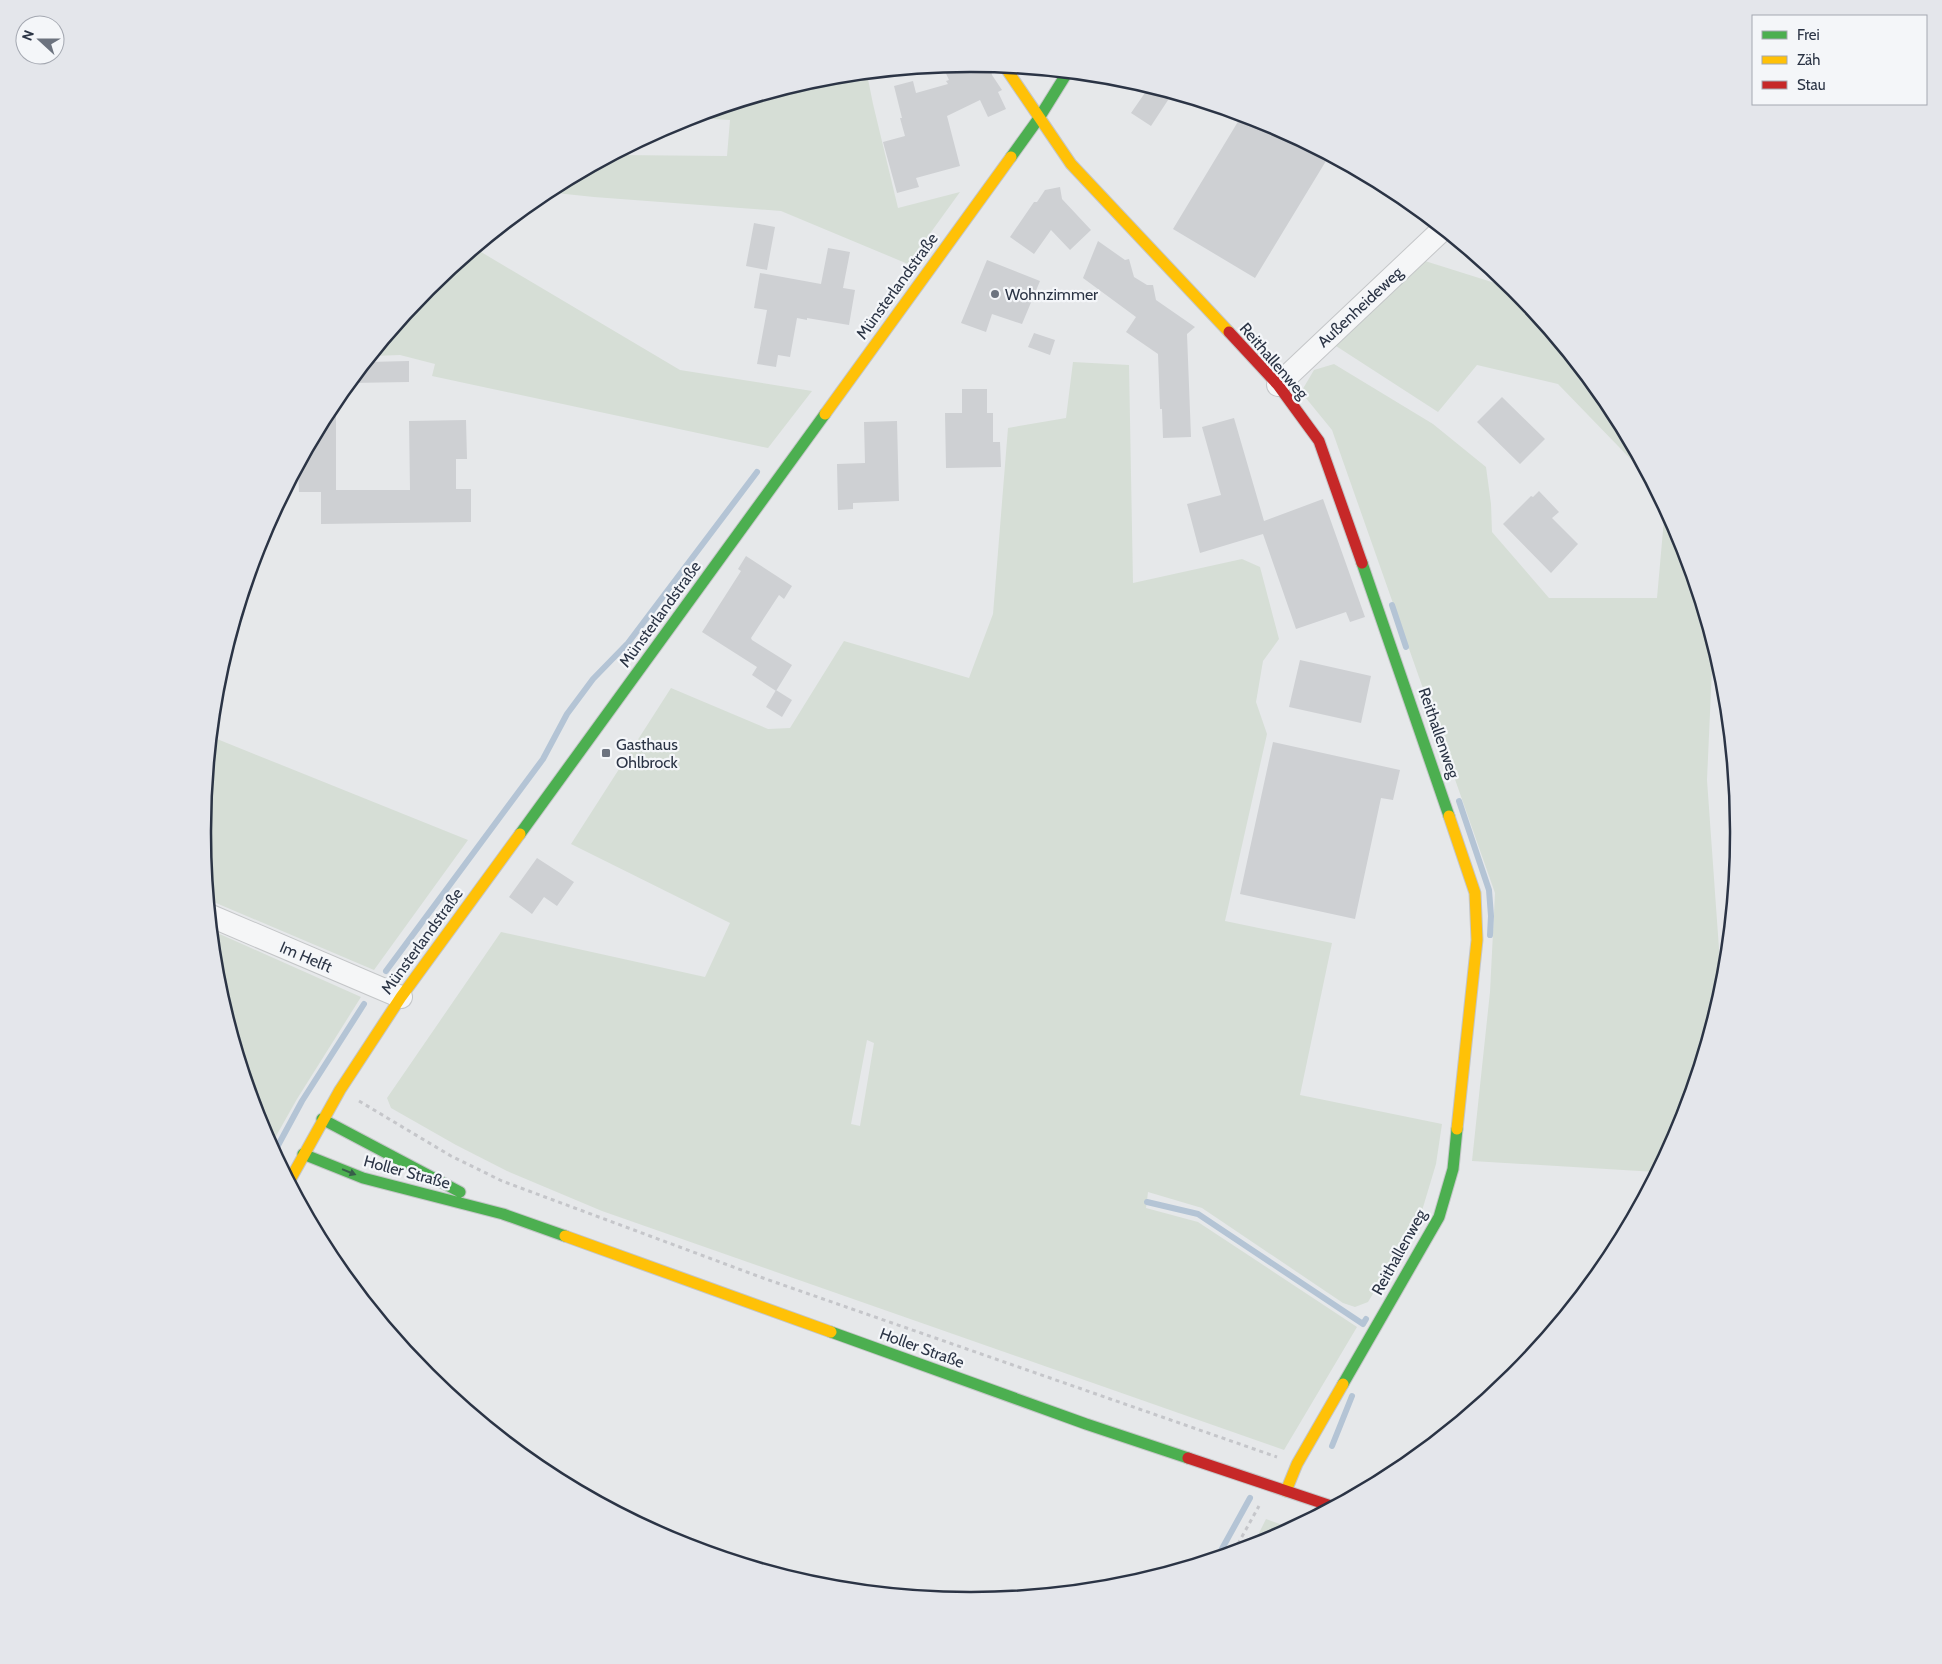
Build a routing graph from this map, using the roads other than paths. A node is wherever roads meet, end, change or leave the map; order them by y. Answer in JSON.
{"nodes":[{"id":1,"x":1009,"y":74,"type":"edge"},
{"id":2,"x":1064,"y":78,"type":"edge"},
{"id":3,"x":1039,"y":118,"type":"junction"},
{"id":4,"x":1438,"y":233,"type":"edge"},
{"id":5,"x":1278,"y":385,"type":"junction"},
{"id":6,"x":217,"y":918,"type":"edge"},
{"id":7,"x":401,"y":997,"type":"junction"},
{"id":8,"x":322,"y":1120,"type":"junction"},
{"id":9,"x":303,"y":1154,"type":"junction"},
{"id":10,"x":293,"y":1174,"type":"edge"},
{"id":11,"x":503,"y":1214,"type":"junction"},
{"id":12,"x":1286,"y":1491,"type":"junction"},
{"id":13,"x":1325,"y":1504,"type":"edge"}],
"edges":[{"from":1,"to":3,"type":"street","name":"Reithallenweg"},
{"from":2,"to":3,"type":"street","name":"Münsterlandstraße"},
{"from":3,"to":5,"type":"street","name":"Reithallenweg"},
{"from":3,"to":7,"type":"street","name":"Münsterlandstraße"},
{"from":4,"to":5,"type":"street","name":"Außenheideweg"},
{"from":5,"to":12,"type":"street","name":"Reithallenweg"},
{"from":6,"to":7,"type":"street","name":"Im Helft"},
{"from":7,"to":8,"type":"street","name":"Münsterlandstraße"},
{"from":8,"to":9,"type":"street","name":"Münsterlandstraße"},
{"from":8,"to":11,"type":"street","name":"Holler Straße"},
{"from":9,"to":10,"type":"street","name":"Münsterlandstraße"},
{"from":9,"to":11,"type":"street","name":"Holler Straße","one_way":true},
{"from":11,"to":12,"type":"street","name":"Holler Straße"},
{"from":12,"to":13,"type":"street","name":"Holler Straße"}]}
